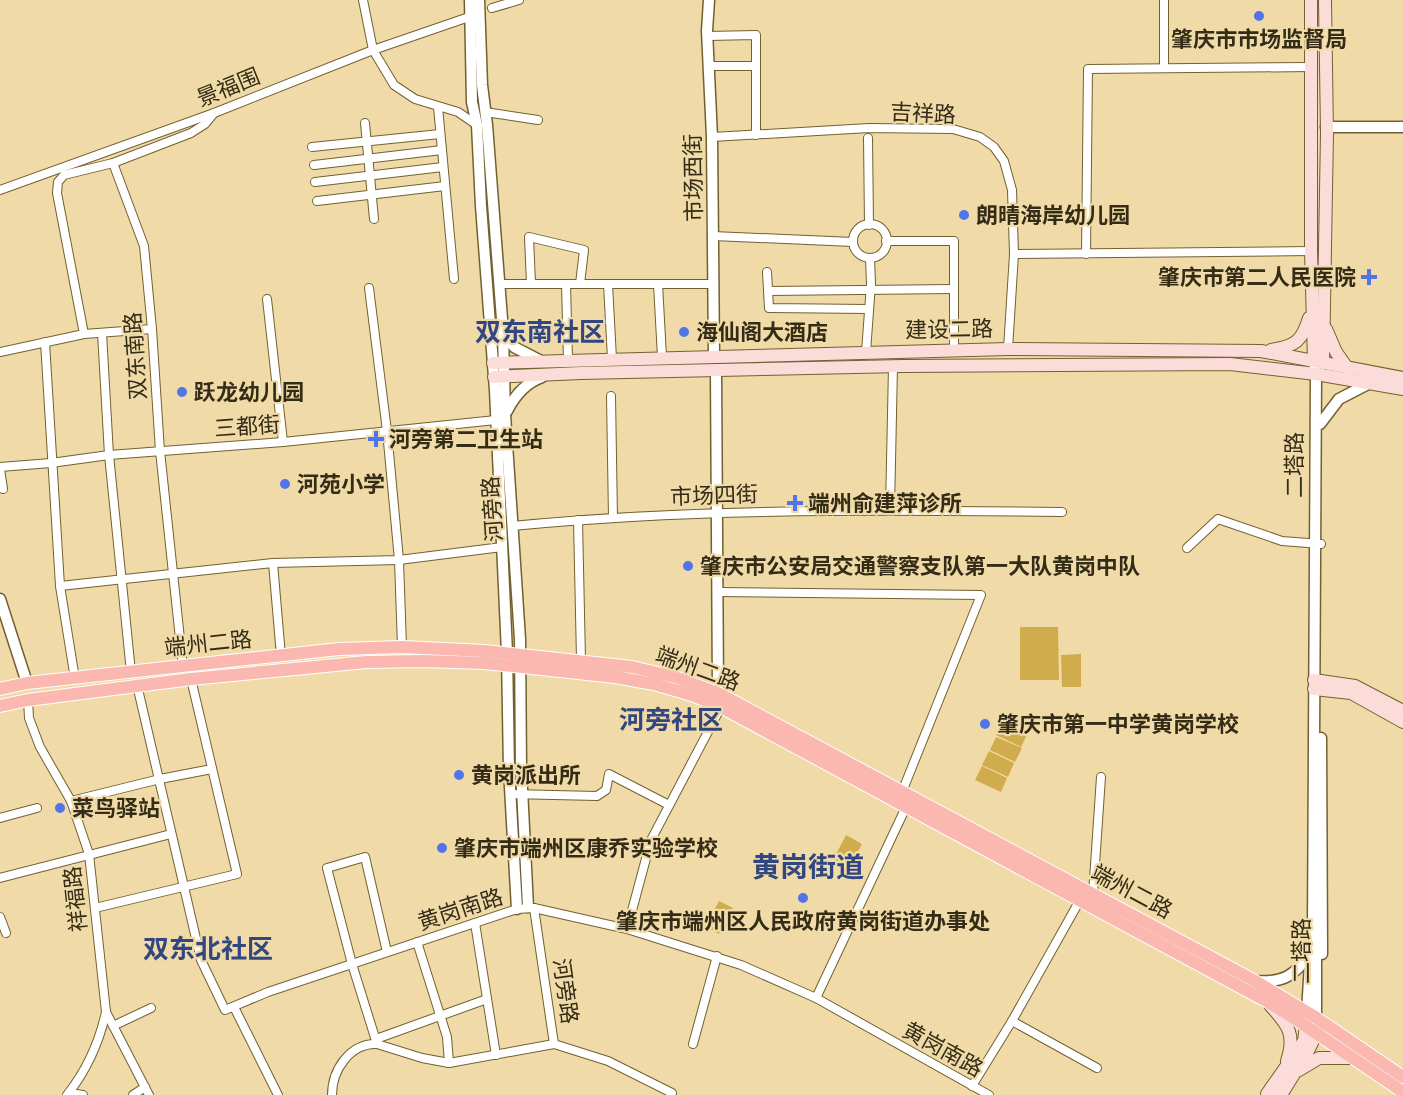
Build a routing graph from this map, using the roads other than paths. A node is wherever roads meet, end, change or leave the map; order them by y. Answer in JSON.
{"nodes":[{"id":1,"x":363,"y":0,"type":"edge"},
{"id":2,"x":519,"y":0,"type":"edge"},
{"id":3,"x":709,"y":0,"type":"edge"},
{"id":4,"x":1164,"y":0,"type":"edge"},
{"id":5,"x":1325,"y":0,"type":"edge"},
{"id":6,"x":476,"y":1,"type":"edge"},
{"id":7,"x":1311,"y":4,"type":"edge"},
{"id":8,"x":492,"y":8,"type":"dead end"},
{"id":9,"x":474,"y":17,"type":"junction"},
{"id":10,"x":707,"y":36,"type":"junction"},
{"id":11,"x":373,"y":50,"type":"junction"},
{"id":12,"x":709,"y":66,"type":"junction"},
{"id":13,"x":756,"y":66,"type":"junction"},
{"id":14,"x":1312,"y":67,"type":"junction"},
{"id":15,"x":1164,"y":68,"type":"junction"},
{"id":16,"x":472,"y":102,"type":"junction"},
{"id":17,"x":438,"y":107,"type":"junction"},
{"id":18,"x":458,"y":112,"type":"junction"},
{"id":19,"x":485,"y":112,"type":"junction"},
{"id":20,"x":214,"y":113,"type":"junction"},
{"id":21,"x":538,"y":120,"type":"dead end"},
{"id":22,"x":365,"y":123,"type":"dead end"},
{"id":23,"x":477,"y":125,"type":"junction"},
{"id":24,"x":1403,"y":127,"type":"edge"},
{"id":25,"x":1327,"y":130,"type":"junction"},
{"id":26,"x":1403,"y":133,"type":"edge"},
{"id":27,"x":441,"y":134,"type":"junction"},
{"id":28,"x":756,"y":135,"type":"junction"},
{"id":29,"x":712,"y":137,"type":"junction"},
{"id":30,"x":868,"y":138,"type":"dead end"},
{"id":31,"x":367,"y":142,"type":"junction"},
{"id":32,"x":312,"y":147,"type":"dead end"},
{"id":33,"x":442,"y":150,"type":"junction"},
{"id":34,"x":369,"y":158,"type":"junction"},
{"id":35,"x":112,"y":163,"type":"junction"},
{"id":36,"x":314,"y":165,"type":"dead end"},
{"id":37,"x":443,"y":167,"type":"junction"},
{"id":38,"x":370,"y":175,"type":"junction"},
{"id":39,"x":315,"y":182,"type":"dead end"},
{"id":40,"x":445,"y":186,"type":"junction"},
{"id":41,"x":0,"y":190,"type":"edge"},
{"id":42,"x":372,"y":195,"type":"junction"},
{"id":43,"x":317,"y":201,"type":"dead end"},
{"id":44,"x":374,"y":219,"type":"dead end"},
{"id":45,"x":869,"y":225,"type":"junction"},
{"id":46,"x":713,"y":236,"type":"junction"},
{"id":47,"x":886,"y":241,"type":"junction"},
{"id":48,"x":853,"y":242,"type":"junction"},
{"id":49,"x":1311,"y":250,"type":"junction"},
{"id":50,"x":1014,"y":254,"type":"junction"},
{"id":51,"x":1086,"y":254,"type":"junction"},
{"id":52,"x":870,"y":258,"type":"junction"},
{"id":53,"x":766,"y":272,"type":"dead end"},
{"id":54,"x":454,"y":279,"type":"dead end"},
{"id":55,"x":499,"y":284,"type":"junction"},
{"id":56,"x":531,"y":284,"type":"junction"},
{"id":57,"x":566,"y":284,"type":"junction"},
{"id":58,"x":580,"y":284,"type":"junction"},
{"id":59,"x":608,"y":284,"type":"junction"},
{"id":60,"x":658,"y":284,"type":"junction"},
{"id":61,"x":714,"y":284,"type":"junction"},
{"id":62,"x":369,"y":288,"type":"dead end"},
{"id":63,"x":953,"y":289,"type":"junction"},
{"id":64,"x":870,"y":290,"type":"junction"},
{"id":65,"x":768,"y":291,"type":"junction"},
{"id":66,"x":267,"y":299,"type":"dead end"},
{"id":67,"x":1312,"y":308,"type":"junction"},
{"id":68,"x":869,"y":309,"type":"junction"},
{"id":69,"x":1324,"y":325,"type":"junction"},
{"id":70,"x":152,"y":329,"type":"junction"},
{"id":71,"x":503,"y":332,"type":"junction"},
{"id":72,"x":102,"y":333,"type":"junction"},
{"id":73,"x":84,"y":334,"type":"junction"},
{"id":74,"x":45,"y":342,"type":"junction"},
{"id":75,"x":1008,"y":349,"type":"junction"},
{"id":76,"x":954,"y":350,"type":"junction"},
{"id":77,"x":1232,"y":351,"type":"junction"},
{"id":78,"x":1262,"y":351,"type":"junction"},
{"id":79,"x":0,"y":352,"type":"edge"},
{"id":80,"x":866,"y":352,"type":"junction"},
{"id":81,"x":714,"y":356,"type":"junction"},
{"id":82,"x":662,"y":357,"type":"junction"},
{"id":83,"x":612,"y":359,"type":"junction"},
{"id":84,"x":574,"y":360,"type":"junction"},
{"id":85,"x":541,"y":361,"type":"junction"},
{"id":86,"x":498,"y":363,"type":"junction"},
{"id":87,"x":1230,"y":364,"type":"junction"},
{"id":88,"x":892,"y":366,"type":"junction"},
{"id":89,"x":1319,"y":368,"type":"junction"},
{"id":90,"x":1348,"y":369,"type":"junction"},
{"id":91,"x":716,"y":370,"type":"junction"},
{"id":92,"x":580,"y":373,"type":"junction"},
{"id":93,"x":545,"y":376,"type":"junction"},
{"id":94,"x":499,"y":377,"type":"junction"},
{"id":95,"x":1403,"y":378,"type":"edge"},
{"id":96,"x":1370,"y":383,"type":"junction"},
{"id":97,"x":1403,"y":389,"type":"edge"},
{"id":98,"x":611,"y":396,"type":"dead end"},
{"id":99,"x":500,"y":417,"type":"junction"},
{"id":100,"x":1320,"y":424,"type":"junction"},
{"id":101,"x":387,"y":431,"type":"junction"},
{"id":102,"x":283,"y":442,"type":"junction"},
{"id":103,"x":160,"y":451,"type":"junction"},
{"id":104,"x":109,"y":455,"type":"junction"},
{"id":105,"x":51,"y":463,"type":"junction"},
{"id":106,"x":0,"y":468,"type":"edge"},
{"id":107,"x":3,"y":489,"type":"dead end"},
{"id":108,"x":890,"y":510,"type":"junction"},
{"id":109,"x":716,"y":512,"type":"junction"},
{"id":110,"x":1062,"y":512,"type":"dead end"},
{"id":111,"x":613,"y":518,"type":"junction"},
{"id":112,"x":578,"y":520,"type":"junction"},
{"id":113,"x":513,"y":526,"type":"junction"},
{"id":114,"x":1318,"y":544,"type":"junction"},
{"id":115,"x":502,"y":547,"type":"junction"},
{"id":116,"x":1187,"y":548,"type":"dead end"},
{"id":117,"x":399,"y":560,"type":"junction"},
{"id":118,"x":273,"y":563,"type":"junction"},
{"id":119,"x":172,"y":574,"type":"junction"},
{"id":120,"x":123,"y":578,"type":"junction"},
{"id":121,"x":60,"y":586,"type":"junction"},
{"id":122,"x":717,"y":592,"type":"junction"},
{"id":123,"x":0,"y":599,"type":"edge"},
{"id":124,"x":6,"y":633,"type":"edge"},
{"id":125,"x":402,"y":647,"type":"junction"},
{"id":126,"x":520,"y":654,"type":"junction"},
{"id":127,"x":281,"y":656,"type":"junction"},
{"id":128,"x":484,"y":657,"type":"junction"},
{"id":129,"x":560,"y":658,"type":"junction"},
{"id":130,"x":507,"y":659,"type":"junction"},
{"id":131,"x":581,"y":660,"type":"junction"},
{"id":132,"x":183,"y":667,"type":"junction"},
{"id":133,"x":521,"y":667,"type":"junction"},
{"id":134,"x":131,"y":672,"type":"junction"},
{"id":135,"x":558,"y":672,"type":"junction"},
{"id":136,"x":75,"y":679,"type":"junction"},
{"id":137,"x":191,"y":679,"type":"junction"},
{"id":138,"x":27,"y":683,"type":"junction"},
{"id":139,"x":1318,"y":685,"type":"junction"},
{"id":140,"x":137,"y":686,"type":"junction"},
{"id":141,"x":0,"y":689,"type":"edge"},
{"id":142,"x":718,"y":693,"type":"junction"},
{"id":143,"x":28,"y":700,"type":"junction"},
{"id":144,"x":0,"y":706,"type":"edge"},
{"id":145,"x":721,"y":707,"type":"junction"},
{"id":146,"x":1403,"y":711,"type":"edge"},
{"id":147,"x":1403,"y":722,"type":"edge"},
{"id":148,"x":212,"y":769,"type":"junction"},
{"id":149,"x":1101,"y":777,"type":"dead end"},
{"id":150,"x":160,"y":779,"type":"junction"},
{"id":151,"x":902,"y":792,"type":"junction"},
{"id":152,"x":516,"y":794,"type":"junction"},
{"id":153,"x":71,"y":801,"type":"junction"},
{"id":154,"x":669,"y":805,"type":"junction"},
{"id":155,"x":906,"y":807,"type":"junction"},
{"id":156,"x":37,"y":808,"type":"dead end"},
{"id":157,"x":0,"y":818,"type":"edge"},
{"id":158,"x":171,"y":834,"type":"junction"},
{"id":159,"x":89,"y":854,"type":"junction"},
{"id":160,"x":0,"y":878,"type":"edge"},
{"id":161,"x":184,"y":887,"type":"junction"},
{"id":162,"x":1093,"y":894,"type":"junction"},
{"id":163,"x":1080,"y":900,"type":"junction"},
{"id":164,"x":96,"y":908,"type":"junction"},
{"id":165,"x":526,"y":908,"type":"junction"},
{"id":166,"x":0,"y":917,"type":"edge"},
{"id":167,"x":475,"y":923,"type":"junction"},
{"id":168,"x":627,"y":929,"type":"junction"},
{"id":169,"x":1313,"y":930,"type":"junction"},
{"id":170,"x":6,"y":933,"type":"dead end"},
{"id":171,"x":417,"y":942,"type":"junction"},
{"id":172,"x":1186,"y":950,"type":"junction"},
{"id":173,"x":387,"y":952,"type":"junction"},
{"id":174,"x":1310,"y":952,"type":"junction"},
{"id":175,"x":717,"y":956,"type":"junction"},
{"id":176,"x":352,"y":964,"type":"junction"},
{"id":177,"x":1255,"y":981,"type":"junction"},
{"id":178,"x":816,"y":998,"type":"junction"},
{"id":179,"x":487,"y":999,"type":"junction"},
{"id":180,"x":1268,"y":1002,"type":"junction"},
{"id":181,"x":234,"y":1006,"type":"junction"},
{"id":182,"x":150,"y":1008,"type":"dead end"},
{"id":183,"x":106,"y":1012,"type":"junction"},
{"id":184,"x":440,"y":1015,"type":"junction"},
{"id":185,"x":1313,"y":1020,"type":"junction"},
{"id":186,"x":1012,"y":1021,"type":"junction"},
{"id":187,"x":113,"y":1026,"type":"junction"},
{"id":188,"x":1317,"y":1034,"type":"junction"},
{"id":189,"x":376,"y":1041,"type":"junction"},
{"id":190,"x":554,"y":1044,"type":"junction"},
{"id":191,"x":693,"y":1044,"type":"dead end"},
{"id":192,"x":496,"y":1055,"type":"junction"},
{"id":193,"x":1352,"y":1058,"type":"junction"},
{"id":194,"x":1367,"y":1061,"type":"junction"},
{"id":195,"x":449,"y":1063,"type":"junction"},
{"id":196,"x":1097,"y":1068,"type":"dead end"},
{"id":197,"x":1290,"y":1070,"type":"junction"},
{"id":198,"x":1403,"y":1077,"type":"edge"},
{"id":199,"x":972,"y":1086,"type":"junction"},
{"id":200,"x":147,"y":1091,"type":"edge"},
{"id":201,"x":1403,"y":1092,"type":"edge"},
{"id":202,"x":672,"y":1093,"type":"dead end"},
{"id":203,"x":1273,"y":1093,"type":"edge"},
{"id":204,"x":68,"y":1094,"type":"edge"},
{"id":205,"x":83,"y":1095,"type":"edge"},
{"id":206,"x":133,"y":1095,"type":"edge"},
{"id":207,"x":278,"y":1095,"type":"edge"},
{"id":208,"x":332,"y":1095,"type":"edge"},
{"id":209,"x":989,"y":1095,"type":"edge"}],
"edges":[{"from":1,"to":11,"type":"street"},
{"from":2,"to":8,"type":"street"},
{"from":3,"to":10,"type":"street","name":"市场西街"},
{"from":4,"to":15,"type":"street"},
{"from":5,"to":25,"type":"main road","name":"二塔路"},
{"from":6,"to":9,"type":"street","name":"河旁路"},
{"from":7,"to":14,"type":"main road","name":"二塔路"},
{"from":9,"to":11,"type":"street","name":"景福围"},
{"from":9,"to":16,"type":"street","name":"河旁路"},
{"from":9,"to":19,"type":"street","name":"河旁路"},
{"from":10,"to":12,"type":"street","name":"市场西街"},
{"from":10,"to":13,"type":"street"},
{"from":11,"to":17,"type":"street"},
{"from":11,"to":20,"type":"street","name":"景福围"},
{"from":12,"to":13,"type":"street"},
{"from":12,"to":29,"type":"street","name":"市场西街"},
{"from":13,"to":28,"type":"street"},
{"from":14,"to":15,"type":"street"},
{"from":14,"to":49,"type":"main road","name":"二塔路"},
{"from":15,"to":51,"type":"street"},
{"from":16,"to":18,"type":"street"},
{"from":16,"to":23,"type":"street","name":"河旁路"},
{"from":17,"to":18,"type":"street"},
{"from":17,"to":27,"type":"street"},
{"from":18,"to":23,"type":"street"},
{"from":19,"to":21,"type":"street"},
{"from":19,"to":55,"type":"street","name":"河旁路"},
{"from":20,"to":35,"type":"street"},
{"from":20,"to":41,"type":"street","name":"景福围"},
{"from":22,"to":31,"type":"street"},
{"from":23,"to":86,"type":"street","name":"河旁路"},
{"from":24,"to":25,"type":"street"},
{"from":25,"to":26,"type":"street"},
{"from":25,"to":69,"type":"main road","name":"二塔路"},
{"from":27,"to":31,"type":"street"},
{"from":27,"to":33,"type":"street"},
{"from":28,"to":29,"type":"street","name":"吉祥路"},
{"from":28,"to":50,"type":"street","name":"吉祥路"},
{"from":29,"to":46,"type":"street","name":"市场西街"},
{"from":30,"to":45,"type":"street"},
{"from":31,"to":32,"type":"street"},
{"from":31,"to":34,"type":"street"},
{"from":33,"to":34,"type":"street"},
{"from":33,"to":37,"type":"street"},
{"from":34,"to":36,"type":"street"},
{"from":34,"to":38,"type":"street"},
{"from":35,"to":70,"type":"street","name":"双东南路"},
{"from":35,"to":73,"type":"street"},
{"from":37,"to":38,"type":"street"},
{"from":37,"to":40,"type":"street"},
{"from":38,"to":39,"type":"street"},
{"from":38,"to":42,"type":"street"},
{"from":40,"to":42,"type":"street"},
{"from":40,"to":54,"type":"street"},
{"from":42,"to":43,"type":"street"},
{"from":42,"to":44,"type":"street"},
{"from":45,"to":47,"type":"street"},
{"from":45,"to":48,"type":"street"},
{"from":46,"to":48,"type":"street"},
{"from":46,"to":61,"type":"street","name":"市场西街"},
{"from":47,"to":52,"type":"street"},
{"from":47,"to":63,"type":"street"},
{"from":48,"to":52,"type":"street"},
{"from":49,"to":51,"type":"street"},
{"from":49,"to":67,"type":"main road","name":"二塔路"},
{"from":50,"to":51,"type":"street"},
{"from":50,"to":75,"type":"street","name":"吉祥路"},
{"from":52,"to":64,"type":"street"},
{"from":53,"to":65,"type":"street"},
{"from":55,"to":56,"type":"street"},
{"from":55,"to":71,"type":"street","name":"河旁路"},
{"from":56,"to":57,"type":"street"},
{"from":56,"to":58,"type":"street"},
{"from":57,"to":58,"type":"street"},
{"from":57,"to":84,"type":"street"},
{"from":58,"to":59,"type":"street"},
{"from":59,"to":60,"type":"street"},
{"from":59,"to":83,"type":"street"},
{"from":60,"to":61,"type":"street"},
{"from":60,"to":82,"type":"street"},
{"from":61,"to":81,"type":"street","name":"市场西街"},
{"from":62,"to":101,"type":"street"},
{"from":63,"to":64,"type":"street"},
{"from":63,"to":76,"type":"street"},
{"from":64,"to":65,"type":"street"},
{"from":64,"to":68,"type":"street"},
{"from":65,"to":68,"type":"street"},
{"from":66,"to":102,"type":"street"},
{"from":67,"to":78,"type":"main road"},
{"from":67,"to":89,"type":"main road","name":"二塔路"},
{"from":68,"to":80,"type":"street"},
{"from":69,"to":89,"type":"main road","name":"二塔路"},
{"from":69,"to":90,"type":"main road"},
{"from":70,"to":72,"type":"street"},
{"from":70,"to":103,"type":"street","name":"双东南路"},
{"from":71,"to":85,"type":"street"},
{"from":71,"to":86,"type":"street","name":"河旁路"},
{"from":72,"to":73,"type":"street"},
{"from":72,"to":104,"type":"street"},
{"from":73,"to":74,"type":"street"},
{"from":74,"to":79,"type":"street"},
{"from":74,"to":105,"type":"street"},
{"from":75,"to":76,"type":"main road","name":"建设二路"},
{"from":75,"to":77,"type":"main road","name":"建设二路"},
{"from":76,"to":80,"type":"main road","name":"建设二路"},
{"from":77,"to":78,"type":"main road","name":"建设二路"},
{"from":77,"to":87,"type":"main road"},
{"from":78,"to":89,"type":"main road","name":"建设二路"},
{"from":80,"to":81,"type":"main road","name":"建设二路"},
{"from":81,"to":82,"type":"main road","name":"建设二路"},
{"from":82,"to":83,"type":"main road","name":"建设二路"},
{"from":83,"to":84,"type":"main road","name":"建设二路"},
{"from":84,"to":85,"type":"main road","name":"建设二路"},
{"from":84,"to":92,"type":"main road"},
{"from":85,"to":86,"type":"main road","name":"建设二路"},
{"from":86,"to":94,"type":"street","name":"河旁路"},
{"from":87,"to":88,"type":"main road","name":"建设二路"},
{"from":87,"to":89,"type":"main road","name":"建设二路"},
{"from":88,"to":91,"type":"main road","name":"建设二路"},
{"from":88,"to":108,"type":"street"},
{"from":89,"to":90,"type":"main road","name":"建设二路"},
{"from":89,"to":96,"type":"main road","name":"建设二路"},
{"from":89,"to":100,"type":"street","name":"二塔路"},
{"from":89,"to":114,"type":"street","name":"二塔路"},
{"from":90,"to":95,"type":"main road","name":"建设二路"},
{"from":91,"to":92,"type":"main road","name":"建设二路"},
{"from":91,"to":109,"type":"street"},
{"from":92,"to":93,"type":"main road","name":"建设二路"},
{"from":93,"to":94,"type":"main road","name":"建设二路"},
{"from":93,"to":99,"type":"street"},
{"from":94,"to":99,"type":"street","name":"河旁路"},
{"from":96,"to":97,"type":"main road","name":"建设二路"},
{"from":96,"to":100,"type":"street"},
{"from":98,"to":111,"type":"street"},
{"from":99,"to":101,"type":"street","name":"三都街"},
{"from":99,"to":113,"type":"street","name":"河旁路"},
{"from":99,"to":115,"type":"street","name":"河旁路"},
{"from":100,"to":114,"type":"street","name":"二塔路"},
{"from":101,"to":102,"type":"street","name":"三都街"},
{"from":101,"to":117,"type":"street"},
{"from":102,"to":103,"type":"street","name":"三都街"},
{"from":103,"to":104,"type":"street","name":"三都街"},
{"from":103,"to":119,"type":"street","name":"双东南路"},
{"from":104,"to":105,"type":"street","name":"三都街"},
{"from":104,"to":120,"type":"street"},
{"from":105,"to":106,"type":"street","name":"三都街"},
{"from":105,"to":121,"type":"street"},
{"from":106,"to":107,"type":"street"},
{"from":108,"to":109,"type":"street","name":"市场四街"},
{"from":108,"to":110,"type":"street","name":"市场四街"},
{"from":109,"to":111,"type":"street","name":"市场四街"},
{"from":109,"to":122,"type":"street"},
{"from":111,"to":112,"type":"street","name":"市场四街"},
{"from":112,"to":113,"type":"street","name":"市场四街"},
{"from":112,"to":131,"type":"street"},
{"from":113,"to":126,"type":"street","name":"河旁路"},
{"from":114,"to":116,"type":"street"},
{"from":114,"to":139,"type":"street","name":"二塔路"},
{"from":115,"to":117,"type":"street"},
{"from":115,"to":130,"type":"street","name":"河旁路"},
{"from":117,"to":118,"type":"street"},
{"from":117,"to":125,"type":"street"},
{"from":118,"to":119,"type":"street"},
{"from":118,"to":127,"type":"street"},
{"from":119,"to":120,"type":"street"},
{"from":119,"to":132,"type":"street","name":"双东南路"},
{"from":120,"to":121,"type":"street"},
{"from":120,"to":134,"type":"street"},
{"from":121,"to":136,"type":"street"},
{"from":122,"to":142,"type":"street"},
{"from":122,"to":151,"type":"street"},
{"from":123,"to":124,"type":"street"},
{"from":124,"to":138,"type":"street"},
{"from":125,"to":127,"type":"main road","name":"端州二路"},
{"from":125,"to":128,"type":"main road","name":"端州二路"},
{"from":126,"to":129,"type":"main road","name":"端州二路"},
{"from":126,"to":130,"type":"main road","name":"端州二路"},
{"from":126,"to":133,"type":"street","name":"河旁路"},
{"from":127,"to":132,"type":"main road","name":"端州二路"},
{"from":128,"to":130,"type":"main road","name":"端州二路"},
{"from":128,"to":137,"type":"main road","name":"端州二路"},
{"from":129,"to":131,"type":"main road","name":"端州二路"},
{"from":129,"to":135,"type":"main road"},
{"from":130,"to":133,"type":"main road","name":"端州二路"},
{"from":130,"to":152,"type":"street","name":"河旁路"},
{"from":131,"to":142,"type":"main road","name":"端州二路"},
{"from":132,"to":134,"type":"main road","name":"端州二路"},
{"from":133,"to":135,"type":"main road","name":"端州二路"},
{"from":133,"to":152,"type":"street","name":"河旁路"},
{"from":134,"to":136,"type":"main road","name":"端州二路"},
{"from":135,"to":145,"type":"main road","name":"端州二路"},
{"from":136,"to":138,"type":"main road","name":"端州二路"},
{"from":137,"to":140,"type":"main road","name":"端州二路"},
{"from":137,"to":148,"type":"street"},
{"from":138,"to":141,"type":"main road","name":"端州二路"},
{"from":139,"to":146,"type":"main road"},
{"from":139,"to":147,"type":"main road"},
{"from":139,"to":169,"type":"street","name":"二塔路"},
{"from":139,"to":185,"type":"street","name":"二塔路"},
{"from":140,"to":143,"type":"main road","name":"端州二路"},
{"from":140,"to":150,"type":"street"},
{"from":142,"to":151,"type":"main road","name":"端州二路"},
{"from":143,"to":144,"type":"main road","name":"端州二路"},
{"from":143,"to":153,"type":"street","name":"祥福路"},
{"from":145,"to":154,"type":"street"},
{"from":145,"to":155,"type":"main road","name":"端州二路"},
{"from":148,"to":150,"type":"street"},
{"from":148,"to":161,"type":"street"},
{"from":149,"to":162,"type":"street"},
{"from":150,"to":153,"type":"street"},
{"from":150,"to":158,"type":"street"},
{"from":151,"to":162,"type":"main road","name":"端州二路"},
{"from":152,"to":154,"type":"street"},
{"from":152,"to":165,"type":"street","name":"河旁路"},
{"from":153,"to":159,"type":"street","name":"祥福路"},
{"from":154,"to":168,"type":"street"},
{"from":155,"to":163,"type":"main road","name":"端州二路"},
{"from":155,"to":178,"type":"street"},
{"from":156,"to":157,"type":"street"},
{"from":158,"to":159,"type":"street"},
{"from":158,"to":161,"type":"street"},
{"from":159,"to":160,"type":"street"},
{"from":159,"to":164,"type":"street","name":"祥福路"},
{"from":161,"to":164,"type":"street"},
{"from":161,"to":181,"type":"street"},
{"from":162,"to":172,"type":"main road","name":"端州二路"},
{"from":163,"to":172,"type":"main road","name":"端州二路"},
{"from":163,"to":186,"type":"street"},
{"from":164,"to":183,"type":"street","name":"祥福路"},
{"from":165,"to":167,"type":"street","name":"黄岗南路"},
{"from":165,"to":168,"type":"street","name":"黄岗南路"},
{"from":165,"to":190,"type":"street","name":"河旁路"},
{"from":166,"to":170,"type":"street"},
{"from":167,"to":171,"type":"street","name":"黄岗南路"},
{"from":167,"to":179,"type":"street"},
{"from":168,"to":175,"type":"street","name":"黄岗南路"},
{"from":169,"to":174,"type":"street","name":"二塔路"},
{"from":169,"to":185,"type":"street","name":"二塔路"},
{"from":171,"to":173,"type":"street","name":"黄岗南路"},
{"from":171,"to":184,"type":"street"},
{"from":172,"to":177,"type":"main road","name":"端州二路"},
{"from":172,"to":180,"type":"main road","name":"端州二路"},
{"from":173,"to":176,"type":"street","name":"黄岗南路"},
{"from":173,"to":176,"type":"street"},
{"from":174,"to":177,"type":"street"},
{"from":174,"to":185,"type":"street","name":"二塔路"},
{"from":175,"to":178,"type":"street","name":"黄岗南路"},
{"from":175,"to":191,"type":"street"},
{"from":176,"to":181,"type":"street","name":"黄岗南路"},
{"from":176,"to":189,"type":"street"},
{"from":177,"to":185,"type":"main road","name":"端州二路"},
{"from":178,"to":199,"type":"street","name":"黄岗南路"},
{"from":179,"to":184,"type":"street"},
{"from":179,"to":192,"type":"street"},
{"from":180,"to":185,"type":"main road","name":"端州二路"},
{"from":180,"to":197,"type":"main road"},
{"from":181,"to":207,"type":"street"},
{"from":182,"to":187,"type":"street"},
{"from":183,"to":187,"type":"street","name":"祥福路"},
{"from":183,"to":204,"type":"street"},
{"from":184,"to":189,"type":"street"},
{"from":184,"to":195,"type":"street"},
{"from":185,"to":188,"type":"main road"},
{"from":185,"to":194,"type":"main road"},
{"from":185,"to":197,"type":"main road"},
{"from":186,"to":196,"type":"street"},
{"from":186,"to":199,"type":"street"},
{"from":187,"to":200,"type":"street","name":"祥福路"},
{"from":188,"to":193,"type":"main road"},
{"from":188,"to":197,"type":"main road"},
{"from":189,"to":195,"type":"street"},
{"from":189,"to":208,"type":"street"},
{"from":190,"to":192,"type":"street"},
{"from":190,"to":202,"type":"street"},
{"from":192,"to":195,"type":"street"},
{"from":193,"to":194,"type":"main road"},
{"from":193,"to":197,"type":"main road"},
{"from":194,"to":198,"type":"main road"},
{"from":194,"to":201,"type":"main road"},
{"from":197,"to":203,"type":"main road"},
{"from":199,"to":209,"type":"street","name":"黄岗南路"},
{"from":200,"to":206,"type":"street"},
{"from":204,"to":205,"type":"street"}]}
